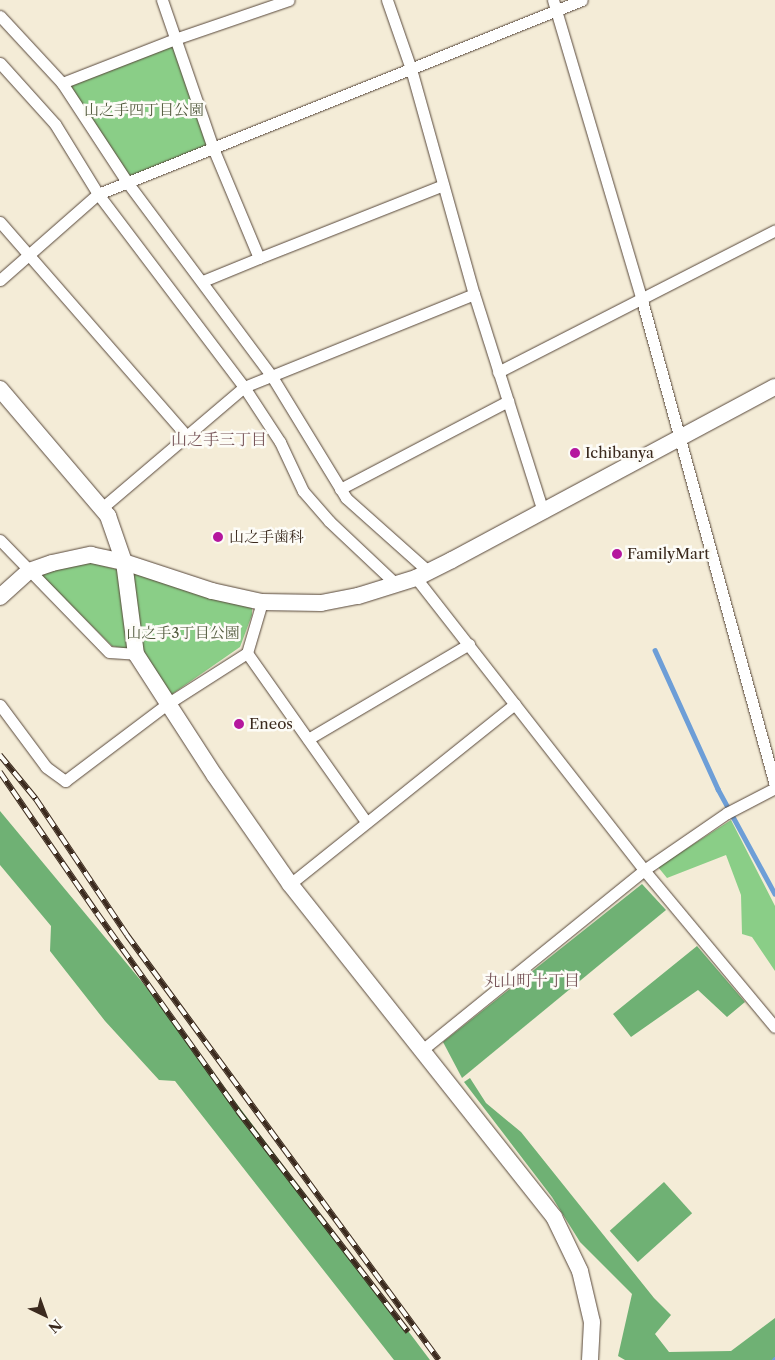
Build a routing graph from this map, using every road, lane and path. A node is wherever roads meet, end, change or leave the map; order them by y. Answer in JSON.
{"nodes":[{"id":1,"x":162,"y":0,"type":"edge"},
{"id":2,"x":290,"y":0,"type":"edge"},
{"id":3,"x":387,"y":0,"type":"edge"},
{"id":4,"x":582,"y":0,"type":"edge"},
{"id":5,"x":554,"y":6,"type":"edge"},
{"id":6,"x":0,"y":16,"type":"edge"},
{"id":7,"x":175,"y":39,"type":"junction"},
{"id":8,"x":0,"y":63,"type":"edge"},
{"id":9,"x":411,"y":69,"type":"junction"},
{"id":10,"x":62,"y":83,"type":"junction"},
{"id":11,"x":213,"y":148,"type":"junction"},
{"id":12,"x":127,"y":182,"type":"junction"},
{"id":13,"x":443,"y":185,"type":"junction"},
{"id":14,"x":98,"y":194,"type":"junction"},
{"id":15,"x":0,"y":222,"type":"edge"},
{"id":16,"x":775,"y":230,"type":"edge"},
{"id":17,"x":29,"y":255,"type":"junction"},
{"id":18,"x":259,"y":258,"type":"junction"},
{"id":19,"x":0,"y":280,"type":"edge"},
{"id":20,"x":203,"y":281,"type":"junction"},
{"id":21,"x":474,"y":294,"type":"junction"},
{"id":22,"x":641,"y":297,"type":"junction"},
{"id":23,"x":498,"y":372,"type":"junction"},
{"id":24,"x":271,"y":375,"type":"junction"},
{"id":25,"x":244,"y":388,"type":"junction"},
{"id":26,"x":0,"y":389,"type":"edge"},
{"id":27,"x":775,"y":389,"type":"edge"},
{"id":28,"x":508,"y":401,"type":"junction"},
{"id":29,"x":186,"y":436,"type":"junction"},
{"id":30,"x":680,"y":440,"type":"junction"},
{"id":31,"x":340,"y":489,"type":"junction"},
{"id":32,"x":103,"y":507,"type":"junction"},
{"id":33,"x":543,"y":512,"type":"junction"},
{"id":34,"x":0,"y":540,"type":"edge"},
{"id":35,"x":124,"y":562,"type":"junction"},
{"id":36,"x":29,"y":571,"type":"junction"},
{"id":37,"x":422,"y":575,"type":"junction"},
{"id":38,"x":397,"y":585,"type":"junction"},
{"id":39,"x":0,"y":597,"type":"edge"},
{"id":40,"x":262,"y":602,"type":"junction"},
{"id":41,"x":469,"y":644,"type":"junction"},
{"id":42,"x":247,"y":652,"type":"junction"},
{"id":43,"x":136,"y":654,"type":"junction"},
{"id":44,"x":167,"y":704,"type":"junction"},
{"id":45,"x":515,"y":704,"type":"junction"},
{"id":46,"x":0,"y":705,"type":"edge"},
{"id":47,"x":308,"y":739,"type":"junction"},
{"id":48,"x":775,"y":786,"type":"edge"},
{"id":49,"x":366,"y":822,"type":"junction"},
{"id":50,"x":644,"y":870,"type":"junction"},
{"id":51,"x":290,"y":884,"type":"junction"},
{"id":52,"x":775,"y":1027,"type":"edge"},
{"id":53,"x":422,"y":1050,"type":"junction"},
{"id":54,"x":590,"y":1360,"type":"edge"}],
"edges":[{"from":1,"to":7,"type":"street"},
{"from":2,"to":7,"type":"street"},
{"from":3,"to":9,"type":"street"},
{"from":4,"to":5,"type":"street"},
{"from":5,"to":9,"type":"street"},
{"from":5,"to":22,"type":"street"},
{"from":6,"to":10,"type":"street"},
{"from":7,"to":10,"type":"street"},
{"from":7,"to":11,"type":"street"},
{"from":8,"to":14,"type":"street"},
{"from":9,"to":11,"type":"street"},
{"from":9,"to":13,"type":"street"},
{"from":10,"to":12,"type":"street"},
{"from":11,"to":12,"type":"street"},
{"from":11,"to":18,"type":"street"},
{"from":12,"to":14,"type":"street"},
{"from":12,"to":20,"type":"street"},
{"from":13,"to":18,"type":"street"},
{"from":13,"to":21,"type":"street"},
{"from":14,"to":17,"type":"street"},
{"from":14,"to":25,"type":"street"},
{"from":15,"to":17,"type":"street"},
{"from":16,"to":22,"type":"street"},
{"from":17,"to":19,"type":"street"},
{"from":17,"to":29,"type":"street"},
{"from":18,"to":20,"type":"street"},
{"from":20,"to":24,"type":"street"},
{"from":21,"to":23,"type":"street"},
{"from":21,"to":24,"type":"street"},
{"from":22,"to":23,"type":"street"},
{"from":22,"to":30,"type":"street"},
{"from":23,"to":28,"type":"street"},
{"from":24,"to":25,"type":"street"},
{"from":24,"to":31,"type":"street"},
{"from":25,"to":29,"type":"street"},
{"from":25,"to":38,"type":"street"},
{"from":26,"to":32,"type":"street"},
{"from":27,"to":30,"type":"street"},
{"from":28,"to":31,"type":"street"},
{"from":28,"to":33,"type":"street"},
{"from":29,"to":32,"type":"street"},
{"from":30,"to":33,"type":"street"},
{"from":30,"to":48,"type":"street"},
{"from":31,"to":37,"type":"street"},
{"from":32,"to":35,"type":"street"},
{"from":33,"to":37,"type":"street"},
{"from":34,"to":36,"type":"street"},
{"from":35,"to":36,"type":"street"},
{"from":35,"to":40,"type":"street"},
{"from":35,"to":43,"type":"street"},
{"from":36,"to":39,"type":"street"},
{"from":36,"to":43,"type":"street"},
{"from":37,"to":38,"type":"street"},
{"from":37,"to":41,"type":"street"},
{"from":38,"to":40,"type":"street"},
{"from":40,"to":42,"type":"street"},
{"from":41,"to":45,"type":"street"},
{"from":41,"to":47,"type":"street"},
{"from":42,"to":44,"type":"street"},
{"from":42,"to":47,"type":"street"},
{"from":43,"to":44,"type":"street"},
{"from":44,"to":46,"type":"street"},
{"from":44,"to":51,"type":"street"},
{"from":45,"to":49,"type":"street"},
{"from":45,"to":50,"type":"street"},
{"from":47,"to":49,"type":"street"},
{"from":48,"to":50,"type":"street"},
{"from":49,"to":51,"type":"street"},
{"from":50,"to":52,"type":"street"},
{"from":50,"to":53,"type":"street"},
{"from":51,"to":53,"type":"street"},
{"from":53,"to":54,"type":"street"}]}
